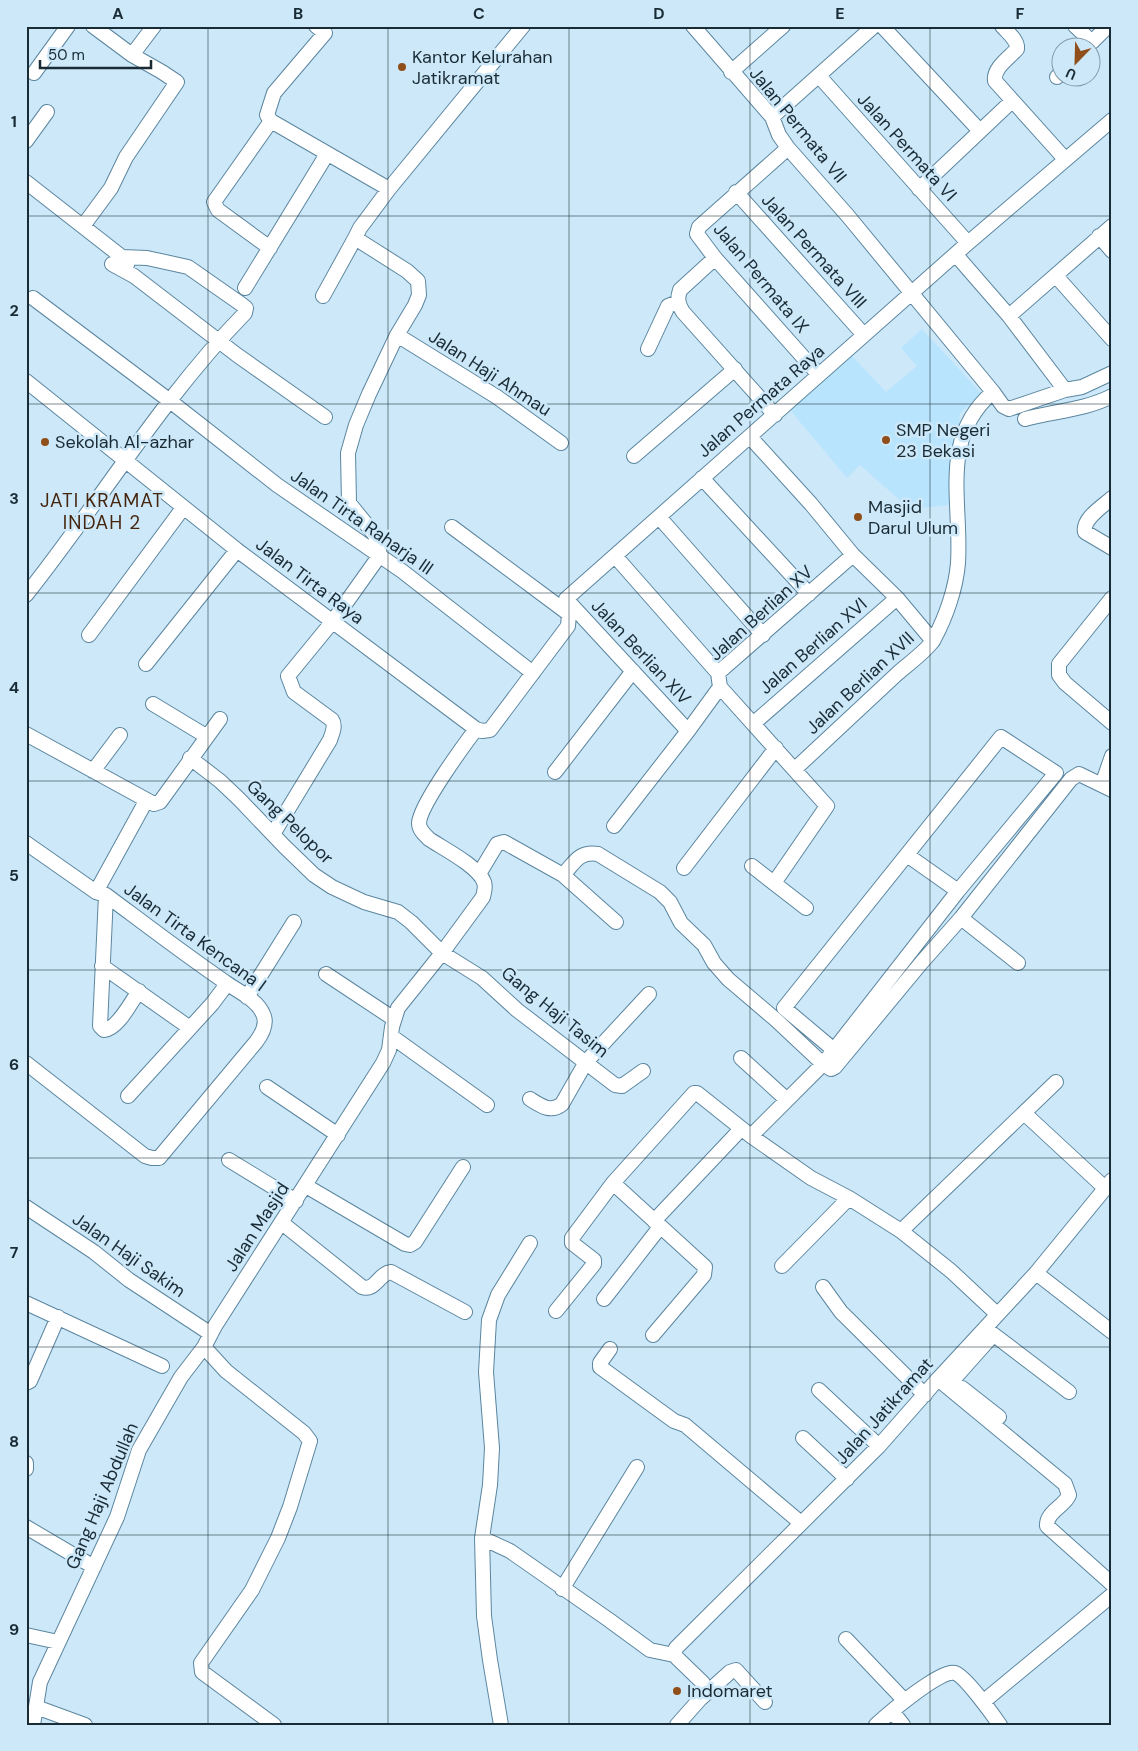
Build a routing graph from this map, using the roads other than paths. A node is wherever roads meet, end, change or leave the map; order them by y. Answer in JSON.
{"nodes":[{"id":1,"x":68,"y":26,"type":"edge"},
{"id":2,"x":154,"y":26,"type":"edge"},
{"id":3,"x":523,"y":26,"type":"edge"},
{"id":4,"x":693,"y":26,"type":"edge"},
{"id":5,"x":783,"y":26,"type":"edge"},
{"id":6,"x":874,"y":26,"type":"edge"},
{"id":7,"x":882,"y":26,"type":"edge"},
{"id":8,"x":1075,"y":26,"type":"edge"},
{"id":9,"x":1108,"y":26,"type":"edge"},
{"id":10,"x":97,"y":28,"type":"edge"},
{"id":11,"x":1008,"y":28,"type":"edge"},
{"id":12,"x":324,"y":29,"type":"edge"},
{"id":13,"x":1084,"y":38,"type":"edge"},
{"id":14,"x":1096,"y":38,"type":"edge"},
{"id":15,"x":132,"y":55,"type":"junction"},
{"id":16,"x":731,"y":72,"type":"junction"},
{"id":17,"x":34,"y":73,"type":"dead end"},
{"id":18,"x":818,"y":76,"type":"junction"},
{"id":19,"x":1012,"y":101,"type":"junction"},
{"id":20,"x":47,"y":112,"type":"dead end"},
{"id":21,"x":772,"y":117,"type":"junction"},
{"id":22,"x":1112,"y":120,"type":"edge"},
{"id":23,"x":271,"y":121,"type":"junction"},
{"id":24,"x":980,"y":131,"type":"junction"},
{"id":25,"x":26,"y":141,"type":"edge"},
{"id":26,"x":788,"y":148,"type":"junction"},
{"id":27,"x":327,"y":154,"type":"junction"},
{"id":28,"x":1065,"y":159,"type":"junction"},
{"id":29,"x":26,"y":182,"type":"edge"},
{"id":30,"x":389,"y":189,"type":"junction"},
{"id":31,"x":920,"y":189,"type":"junction"},
{"id":32,"x":736,"y":192,"type":"junction"},
{"id":33,"x":83,"y":226,"type":"junction"},
{"id":34,"x":1112,"y":226,"type":"edge"},
{"id":35,"x":1099,"y":236,"type":"junction"},
{"id":36,"x":355,"y":238,"type":"junction"},
{"id":37,"x":968,"y":243,"type":"junction"},
{"id":38,"x":270,"y":248,"type":"junction"},
{"id":39,"x":1112,"y":251,"type":"edge"},
{"id":40,"x":956,"y":255,"type":"junction"},
{"id":41,"x":714,"y":258,"type":"junction"},
{"id":42,"x":117,"y":261,"type":"junction"},
{"id":43,"x":1056,"y":276,"type":"junction"},
{"id":44,"x":245,"y":288,"type":"dead end"},
{"id":45,"x":913,"y":293,"type":"junction"},
{"id":46,"x":324,"y":296,"type":"dead end"},
{"id":47,"x":33,"y":298,"type":"dead end"},
{"id":48,"x":678,"y":302,"type":"junction"},
{"id":49,"x":1009,"y":316,"type":"junction"},
{"id":50,"x":397,"y":335,"type":"junction"},
{"id":51,"x":864,"y":335,"type":"junction"},
{"id":52,"x":1112,"y":339,"type":"edge"},
{"id":53,"x":219,"y":341,"type":"junction"},
{"id":54,"x":648,"y":349,"type":"dead end"},
{"id":55,"x":735,"y":369,"type":"junction"},
{"id":56,"x":1112,"y":373,"type":"edge"},
{"id":57,"x":820,"y":375,"type":"junction"},
{"id":58,"x":26,"y":381,"type":"edge"},
{"id":59,"x":1082,"y":387,"type":"junction"},
{"id":60,"x":1065,"y":390,"type":"junction"},
{"id":61,"x":994,"y":392,"type":"junction"},
{"id":62,"x":1112,"y":394,"type":"edge"},
{"id":63,"x":170,"y":401,"type":"junction"},
{"id":64,"x":775,"y":415,"type":"junction"},
{"id":65,"x":325,"y":417,"type":"dead end"},
{"id":66,"x":1026,"y":419,"type":"dead end"},
{"id":67,"x":750,"y":437,"type":"junction"},
{"id":68,"x":561,"y":443,"type":"dead end"},
{"id":69,"x":634,"y":456,"type":"dead end"},
{"id":70,"x":125,"y":460,"type":"junction"},
{"id":71,"x":702,"y":478,"type":"junction"},
{"id":72,"x":1112,"y":498,"type":"edge"},
{"id":73,"x":184,"y":508,"type":"junction"},
{"id":74,"x":659,"y":516,"type":"junction"},
{"id":75,"x":452,"y":527,"type":"dead end"},
{"id":76,"x":1112,"y":548,"type":"edge"},
{"id":77,"x":237,"y":550,"type":"junction"},
{"id":78,"x":380,"y":555,"type":"junction"},
{"id":79,"x":853,"y":555,"type":"junction"},
{"id":80,"x":615,"y":556,"type":"junction"},
{"id":81,"x":809,"y":594,"type":"junction"},
{"id":82,"x":26,"y":595,"type":"edge"},
{"id":83,"x":898,"y":598,"type":"junction"},
{"id":84,"x":1112,"y":598,"type":"edge"},
{"id":85,"x":566,"y":599,"type":"junction"},
{"id":86,"x":568,"y":614,"type":"junction"},
{"id":87,"x":333,"y":621,"type":"junction"},
{"id":88,"x":89,"y":635,"type":"dead end"},
{"id":89,"x":763,"y":635,"type":"junction"},
{"id":90,"x":934,"y":641,"type":"junction"},
{"id":91,"x":146,"y":664,"type":"dead end"},
{"id":92,"x":633,"y":671,"type":"junction"},
{"id":93,"x":533,"y":673,"type":"junction"},
{"id":94,"x":719,"y":680,"type":"junction"},
{"id":95,"x":153,"y":704,"type":"dead end"},
{"id":96,"x":220,"y":718,"type":"dead end"},
{"id":97,"x":754,"y":723,"type":"junction"},
{"id":98,"x":1112,"y":723,"type":"edge"},
{"id":99,"x":476,"y":729,"type":"junction"},
{"id":100,"x":688,"y":731,"type":"junction"},
{"id":101,"x":26,"y":734,"type":"edge"},
{"id":102,"x":120,"y":735,"type":"dead end"},
{"id":103,"x":206,"y":736,"type":"junction"},
{"id":104,"x":776,"y":748,"type":"junction"},
{"id":105,"x":1112,"y":756,"type":"edge"},
{"id":106,"x":190,"y":758,"type":"junction"},
{"id":107,"x":795,"y":769,"type":"junction"},
{"id":108,"x":93,"y":771,"type":"junction"},
{"id":109,"x":555,"y":772,"type":"dead end"},
{"id":110,"x":1107,"y":788,"type":"edge"},
{"id":111,"x":146,"y":801,"type":"junction"},
{"id":112,"x":614,"y":826,"type":"dead end"},
{"id":113,"x":273,"y":834,"type":"junction"},
{"id":114,"x":26,"y":843,"type":"edge"},
{"id":115,"x":907,"y":855,"type":"junction"},
{"id":116,"x":752,"y":866,"type":"dead end"},
{"id":117,"x":684,"y":868,"type":"dead end"},
{"id":118,"x":479,"y":874,"type":"junction"},
{"id":119,"x":563,"y":875,"type":"junction"},
{"id":120,"x":774,"y":883,"type":"junction"},
{"id":121,"x":958,"y":891,"type":"junction"},
{"id":122,"x":101,"y":894,"type":"junction"},
{"id":123,"x":806,"y":908,"type":"dead end"},
{"id":124,"x":961,"y":918,"type":"junction"},
{"id":125,"x":294,"y":922,"type":"dead end"},
{"id":126,"x":616,"y":922,"type":"dead end"},
{"id":127,"x":442,"y":953,"type":"junction"},
{"id":128,"x":1018,"y":963,"type":"dead end"},
{"id":129,"x":102,"y":966,"type":"junction"},
{"id":130,"x":326,"y":974,"type":"dead end"},
{"id":131,"x":226,"y":984,"type":"junction"},
{"id":132,"x":139,"y":991,"type":"junction"},
{"id":133,"x":649,"y":994,"type":"dead end"},
{"id":134,"x":247,"y":997,"type":"junction"},
{"id":135,"x":394,"y":1020,"type":"junction"},
{"id":136,"x":190,"y":1028,"type":"junction"},
{"id":137,"x":390,"y":1036,"type":"junction"},
{"id":138,"x":834,"y":1050,"type":"junction"},
{"id":139,"x":741,"y":1058,"type":"dead end"},
{"id":140,"x":586,"y":1062,"type":"junction"},
{"id":141,"x":26,"y":1063,"type":"edge"},
{"id":142,"x":823,"y":1064,"type":"junction"},
{"id":143,"x":642,"y":1071,"type":"dead end"},
{"id":144,"x":1056,"y":1082,"type":"dead end"},
{"id":145,"x":267,"y":1087,"type":"dead end"},
{"id":146,"x":128,"y":1096,"type":"dead end"},
{"id":147,"x":530,"y":1099,"type":"dead end"},
{"id":148,"x":787,"y":1100,"type":"junction"},
{"id":149,"x":487,"y":1105,"type":"dead end"},
{"id":150,"x":1024,"y":1113,"type":"junction"},
{"id":151,"x":746,"y":1132,"type":"junction"},
{"id":152,"x":338,"y":1135,"type":"junction"},
{"id":153,"x":229,"y":1160,"type":"dead end"},
{"id":154,"x":463,"y":1167,"type":"dead end"},
{"id":155,"x":613,"y":1184,"type":"junction"},
{"id":156,"x":1109,"y":1184,"type":"edge"},
{"id":157,"x":306,"y":1186,"type":"junction"},
{"id":158,"x":849,"y":1198,"type":"junction"},
{"id":159,"x":296,"y":1201,"type":"junction"},
{"id":160,"x":26,"y":1207,"type":"edge"},
{"id":161,"x":282,"y":1224,"type":"junction"},
{"id":162,"x":657,"y":1224,"type":"junction"},
{"id":163,"x":901,"y":1231,"type":"junction"},
{"id":164,"x":530,"y":1243,"type":"dead end"},
{"id":165,"x":782,"y":1266,"type":"dead end"},
{"id":166,"x":1036,"y":1273,"type":"junction"},
{"id":167,"x":823,"y":1287,"type":"dead end"},
{"id":168,"x":604,"y":1299,"type":"dead end"},
{"id":169,"x":26,"y":1303,"type":"edge"},
{"id":170,"x":556,"y":1311,"type":"dead end"},
{"id":171,"x":465,"y":1312,"type":"dead end"},
{"id":172,"x":997,"y":1314,"type":"junction"},
{"id":173,"x":58,"y":1317,"type":"junction"},
{"id":174,"x":989,"y":1332,"type":"junction"},
{"id":175,"x":1112,"y":1332,"type":"edge"},
{"id":176,"x":211,"y":1334,"type":"junction"},
{"id":177,"x":654,"y":1335,"type":"dead end"},
{"id":178,"x":204,"y":1347,"type":"junction"},
{"id":179,"x":610,"y":1349,"type":"dead end"},
{"id":180,"x":162,"y":1366,"type":"dead end"},
{"id":181,"x":944,"y":1377,"type":"junction"},
{"id":182,"x":26,"y":1383,"type":"edge"},
{"id":183,"x":819,"y":1390,"type":"dead end"},
{"id":184,"x":1069,"y":1392,"type":"dead end"},
{"id":185,"x":925,"y":1395,"type":"junction"},
{"id":186,"x":999,"y":1417,"type":"dead end"},
{"id":187,"x":803,"y":1438,"type":"dead end"},
{"id":188,"x":879,"y":1446,"type":"junction"},
{"id":189,"x":26,"y":1463,"type":"edge"},
{"id":190,"x":637,"y":1467,"type":"dead end"},
{"id":191,"x":26,"y":1469,"type":"edge"},
{"id":192,"x":847,"y":1479,"type":"junction"},
{"id":193,"x":801,"y":1523,"type":"junction"},
{"id":194,"x":26,"y":1527,"type":"edge"},
{"id":195,"x":482,"y":1538,"type":"junction"},
{"id":196,"x":94,"y":1567,"type":"junction"},
{"id":197,"x":1112,"y":1584,"type":"edge"},
{"id":198,"x":562,"y":1588,"type":"junction"},
{"id":199,"x":1112,"y":1595,"type":"edge"},
{"id":200,"x":26,"y":1635,"type":"edge"},
{"id":201,"x":846,"y":1639,"type":"dead end"},
{"id":202,"x":58,"y":1642,"type":"junction"},
{"id":203,"x":674,"y":1655,"type":"junction"},
{"id":204,"x":700,"y":1699,"type":"junction"},
{"id":205,"x":904,"y":1701,"type":"junction"},
{"id":206,"x":765,"y":1702,"type":"dead end"},
{"id":207,"x":984,"y":1702,"type":"junction"},
{"id":208,"x":36,"y":1707,"type":"junction"},
{"id":209,"x":892,"y":1711,"type":"junction"},
{"id":210,"x":33,"y":1725,"type":"edge"},
{"id":211,"x":85,"y":1725,"type":"edge"},
{"id":212,"x":274,"y":1725,"type":"edge"},
{"id":213,"x":501,"y":1725,"type":"edge"},
{"id":214,"x":676,"y":1725,"type":"edge"},
{"id":215,"x":876,"y":1725,"type":"edge"},
{"id":216,"x":903,"y":1725,"type":"edge"},
{"id":217,"x":1000,"y":1725,"type":"edge"}],
"edges":[{"from":1,"to":17,"type":"street"},
{"from":2,"to":15,"type":"street"},
{"from":3,"to":30,"type":"street"},
{"from":4,"to":16,"type":"street","name":"Jalan Permata VII"},
{"from":5,"to":16,"type":"street"},
{"from":6,"to":18,"type":"street"},
{"from":7,"to":24,"type":"street"},
{"from":8,"to":13,"type":"street"},
{"from":9,"to":14,"type":"street"},
{"from":10,"to":15,"type":"street"},
{"from":11,"to":19,"type":"street"},
{"from":12,"to":23,"type":"street"},
{"from":15,"to":33,"type":"street"},
{"from":16,"to":21,"type":"street","name":"Jalan Permata VII"},
{"from":18,"to":21,"type":"street"},
{"from":18,"to":31,"type":"street","name":"Jalan Permata VI"},
{"from":19,"to":24,"type":"street"},
{"from":19,"to":28,"type":"street"},
{"from":20,"to":25,"type":"street"},
{"from":21,"to":26,"type":"street","name":"Jalan Permata VII"},
{"from":22,"to":28,"type":"street","name":"Jalan Permata Raya"},
{"from":23,"to":27,"type":"street"},
{"from":23,"to":38,"type":"street"},
{"from":24,"to":31,"type":"street"},
{"from":26,"to":32,"type":"street","name":"Jalan Permata IX"},
{"from":26,"to":45,"type":"street","name":"Jalan Permata VII"},
{"from":27,"to":30,"type":"street"},
{"from":27,"to":38,"type":"street"},
{"from":28,"to":37,"type":"street","name":"Jalan Permata Raya"},
{"from":29,"to":33,"type":"street"},
{"from":30,"to":36,"type":"street"},
{"from":31,"to":37,"type":"street","name":"Jalan Permata VI"},
{"from":32,"to":41,"type":"street","name":"Jalan Permata IX"},
{"from":32,"to":51,"type":"street","name":"Jalan Permata VIII"},
{"from":33,"to":42,"type":"street"},
{"from":34,"to":35,"type":"street"},
{"from":35,"to":39,"type":"street"},
{"from":35,"to":43,"type":"street"},
{"from":36,"to":46,"type":"street"},
{"from":36,"to":50,"type":"street"},
{"from":37,"to":40,"type":"street","name":"Jalan Permata Raya"},
{"from":38,"to":44,"type":"street"},
{"from":40,"to":45,"type":"street","name":"Jalan Permata Raya"},
{"from":40,"to":49,"type":"street"},
{"from":41,"to":48,"type":"street"},
{"from":41,"to":57,"type":"street","name":"Jalan Permata IX"},
{"from":42,"to":53,"type":"street"},
{"from":42,"to":53,"type":"street"},
{"from":43,"to":49,"type":"street"},
{"from":43,"to":52,"type":"street"},
{"from":45,"to":51,"type":"street","name":"Jalan Permata Raya"},
{"from":45,"to":61,"type":"street","name":"Jalan Permata VII"},
{"from":47,"to":63,"type":"street","name":"Jalan Tirta Raharja III"},
{"from":48,"to":54,"type":"street"},
{"from":48,"to":55,"type":"street"},
{"from":49,"to":60,"type":"street"},
{"from":50,"to":68,"type":"street","name":"Jalan Haji Ahmau"},
{"from":50,"to":78,"type":"street"},
{"from":51,"to":57,"type":"street","name":"Jalan Permata Raya"},
{"from":53,"to":63,"type":"street"},
{"from":53,"to":65,"type":"street"},
{"from":55,"to":64,"type":"street"},
{"from":55,"to":69,"type":"street"},
{"from":56,"to":59,"type":"street"},
{"from":57,"to":64,"type":"street","name":"Jalan Permata Raya"},
{"from":58,"to":70,"type":"street","name":"Jalan Tirta Raya"},
{"from":59,"to":60,"type":"street"},
{"from":59,"to":62,"type":"street"},
{"from":60,"to":61,"type":"street","name":"Jalan Permata VII"},
{"from":61,"to":90,"type":"street","name":"Jalan Berlian XVII"},
{"from":62,"to":66,"type":"street"},
{"from":63,"to":70,"type":"street"},
{"from":63,"to":78,"type":"street","name":"Jalan Tirta Raharja III"},
{"from":64,"to":67,"type":"street","name":"Jalan Permata Raya"},
{"from":67,"to":71,"type":"street","name":"Jalan Permata Raya"},
{"from":67,"to":79,"type":"street"},
{"from":70,"to":73,"type":"street","name":"Jalan Tirta Raya"},
{"from":70,"to":82,"type":"street"},
{"from":71,"to":74,"type":"street","name":"Jalan Permata Raya"},
{"from":71,"to":81,"type":"street"},
{"from":72,"to":76,"type":"street"},
{"from":73,"to":77,"type":"street","name":"Jalan Tirta Raya"},
{"from":73,"to":88,"type":"street"},
{"from":74,"to":80,"type":"street","name":"Jalan Permata Raya"},
{"from":74,"to":89,"type":"street"},
{"from":75,"to":86,"type":"street"},
{"from":77,"to":87,"type":"street","name":"Jalan Tirta Raya"},
{"from":77,"to":91,"type":"street"},
{"from":78,"to":87,"type":"street"},
{"from":78,"to":93,"type":"street","name":"Jalan Tirta Raharja III"},
{"from":79,"to":81,"type":"street","name":"Jalan Berlian XV"},
{"from":79,"to":83,"type":"street"},
{"from":80,"to":85,"type":"street","name":"Jalan Permata Raya"},
{"from":80,"to":94,"type":"street"},
{"from":81,"to":89,"type":"street","name":"Jalan Berlian XV"},
{"from":83,"to":90,"type":"street"},
{"from":83,"to":97,"type":"street","name":"Jalan Berlian XVI"},
{"from":84,"to":98,"type":"street"},
{"from":85,"to":86,"type":"street"},
{"from":85,"to":92,"type":"street","name":"Jalan Berlian XIV"},
{"from":86,"to":93,"type":"street"},
{"from":87,"to":99,"type":"street","name":"Jalan Tirta Raya"},
{"from":87,"to":113,"type":"street"},
{"from":89,"to":94,"type":"street","name":"Jalan Berlian XV"},
{"from":90,"to":107,"type":"street","name":"Jalan Berlian XVII"},
{"from":92,"to":100,"type":"street","name":"Jalan Berlian XIV"},
{"from":92,"to":109,"type":"street"},
{"from":93,"to":99,"type":"street"},
{"from":94,"to":97,"type":"street"},
{"from":94,"to":100,"type":"street","name":"Jalan Berlian XV"},
{"from":95,"to":103,"type":"street"},
{"from":96,"to":103,"type":"street"},
{"from":97,"to":104,"type":"street"},
{"from":99,"to":118,"type":"street"},
{"from":100,"to":112,"type":"street","name":"Jalan Berlian XV"},
{"from":101,"to":108,"type":"street"},
{"from":102,"to":108,"type":"street"},
{"from":103,"to":106,"type":"street"},
{"from":104,"to":107,"type":"street"},
{"from":104,"to":117,"type":"street"},
{"from":105,"to":110,"type":"street"},
{"from":106,"to":111,"type":"street"},
{"from":106,"to":113,"type":"street","name":"Gang Pelopor"},
{"from":107,"to":120,"type":"street"},
{"from":108,"to":111,"type":"street"},
{"from":110,"to":124,"type":"street"},
{"from":111,"to":122,"type":"street"},
{"from":113,"to":127,"type":"street","name":"Gang Pelopor"},
{"from":114,"to":122,"type":"street","name":"Jalan Tirta Kencana I"},
{"from":115,"to":121,"type":"street"},
{"from":115,"to":121,"type":"street"},
{"from":115,"to":138,"type":"street"},
{"from":116,"to":120,"type":"street"},
{"from":118,"to":119,"type":"street"},
{"from":118,"to":127,"type":"street","name":"Jalan Masjid"},
{"from":119,"to":126,"type":"street"},
{"from":119,"to":142,"type":"street"},
{"from":120,"to":123,"type":"street"},
{"from":121,"to":138,"type":"street"},
{"from":122,"to":129,"type":"street"},
{"from":122,"to":131,"type":"street","name":"Jalan Tirta Kencana I"},
{"from":124,"to":128,"type":"street"},
{"from":124,"to":142,"type":"street"},
{"from":125,"to":134,"type":"street"},
{"from":127,"to":135,"type":"street","name":"Jalan Masjid"},
{"from":127,"to":140,"type":"street","name":"Gang Haji Tasim"},
{"from":129,"to":132,"type":"street"},
{"from":129,"to":132,"type":"street"},
{"from":130,"to":135,"type":"street"},
{"from":131,"to":134,"type":"street","name":"Jalan Tirta Kencana I"},
{"from":131,"to":136,"type":"street"},
{"from":132,"to":136,"type":"street"},
{"from":133,"to":140,"type":"street"},
{"from":134,"to":141,"type":"street","name":"Jalan Tirta Kencana I"},
{"from":135,"to":137,"type":"street","name":"Jalan Masjid"},
{"from":136,"to":146,"type":"street"},
{"from":137,"to":149,"type":"street"},
{"from":137,"to":152,"type":"street","name":"Jalan Masjid"},
{"from":138,"to":142,"type":"street"},
{"from":139,"to":148,"type":"street"},
{"from":140,"to":143,"type":"street","name":"Gang Haji Tasim"},
{"from":140,"to":147,"type":"street"},
{"from":142,"to":148,"type":"street"},
{"from":144,"to":150,"type":"street"},
{"from":145,"to":152,"type":"street"},
{"from":148,"to":151,"type":"street"},
{"from":150,"to":156,"type":"street"},
{"from":150,"to":163,"type":"street"},
{"from":151,"to":155,"type":"street"},
{"from":151,"to":158,"type":"street"},
{"from":151,"to":162,"type":"street"},
{"from":152,"to":157,"type":"street","name":"Jalan Masjid"},
{"from":153,"to":159,"type":"street"},
{"from":154,"to":157,"type":"street"},
{"from":155,"to":162,"type":"street"},
{"from":155,"to":170,"type":"street"},
{"from":156,"to":166,"type":"street","name":"Jalan Jatikramat"},
{"from":157,"to":159,"type":"street","name":"Jalan Masjid"},
{"from":158,"to":163,"type":"street"},
{"from":158,"to":165,"type":"street"},
{"from":159,"to":161,"type":"street","name":"Jalan Masjid"},
{"from":160,"to":176,"type":"street","name":"Jalan Haji Sakim"},
{"from":161,"to":171,"type":"street"},
{"from":161,"to":176,"type":"street","name":"Jalan Masjid"},
{"from":162,"to":168,"type":"street"},
{"from":162,"to":177,"type":"street"},
{"from":163,"to":172,"type":"street"},
{"from":164,"to":195,"type":"street"},
{"from":166,"to":172,"type":"street","name":"Jalan Jatikramat"},
{"from":166,"to":175,"type":"street"},
{"from":167,"to":185,"type":"street"},
{"from":169,"to":173,"type":"street"},
{"from":172,"to":174,"type":"street","name":"Jalan Jatikramat"},
{"from":173,"to":180,"type":"street"},
{"from":173,"to":182,"type":"street"},
{"from":174,"to":181,"type":"street","name":"Jalan Jatikramat"},
{"from":174,"to":184,"type":"street"},
{"from":176,"to":178,"type":"street","name":"Jalan Masjid"},
{"from":178,"to":196,"type":"street","name":"Gang Haji Abdullah"},
{"from":178,"to":212,"type":"street"},
{"from":179,"to":193,"type":"street"},
{"from":181,"to":185,"type":"street","name":"Jalan Jatikramat"},
{"from":181,"to":186,"type":"street"},
{"from":181,"to":197,"type":"street"},
{"from":183,"to":188,"type":"street"},
{"from":185,"to":188,"type":"street","name":"Jalan Jatikramat"},
{"from":187,"to":192,"type":"street"},
{"from":188,"to":192,"type":"street","name":"Jalan Jatikramat"},
{"from":189,"to":191,"type":"street"},
{"from":190,"to":198,"type":"street"},
{"from":192,"to":193,"type":"street","name":"Jalan Jatikramat"},
{"from":193,"to":203,"type":"street","name":"Jalan Jatikramat"},
{"from":194,"to":196,"type":"street"},
{"from":195,"to":198,"type":"street"},
{"from":195,"to":213,"type":"street"},
{"from":196,"to":202,"type":"street","name":"Gang Haji Abdullah"},
{"from":198,"to":203,"type":"street"},
{"from":199,"to":207,"type":"street"},
{"from":200,"to":202,"type":"street"},
{"from":201,"to":205,"type":"street"},
{"from":202,"to":208,"type":"street","name":"Gang Haji Abdullah"},
{"from":203,"to":204,"type":"street"},
{"from":204,"to":206,"type":"street"},
{"from":204,"to":214,"type":"street"},
{"from":205,"to":207,"type":"street"},
{"from":205,"to":209,"type":"street"},
{"from":207,"to":217,"type":"street"},
{"from":208,"to":210,"type":"street","name":"Gang Haji Abdullah"},
{"from":208,"to":211,"type":"street"},
{"from":209,"to":215,"type":"street"},
{"from":209,"to":216,"type":"street"}]}
